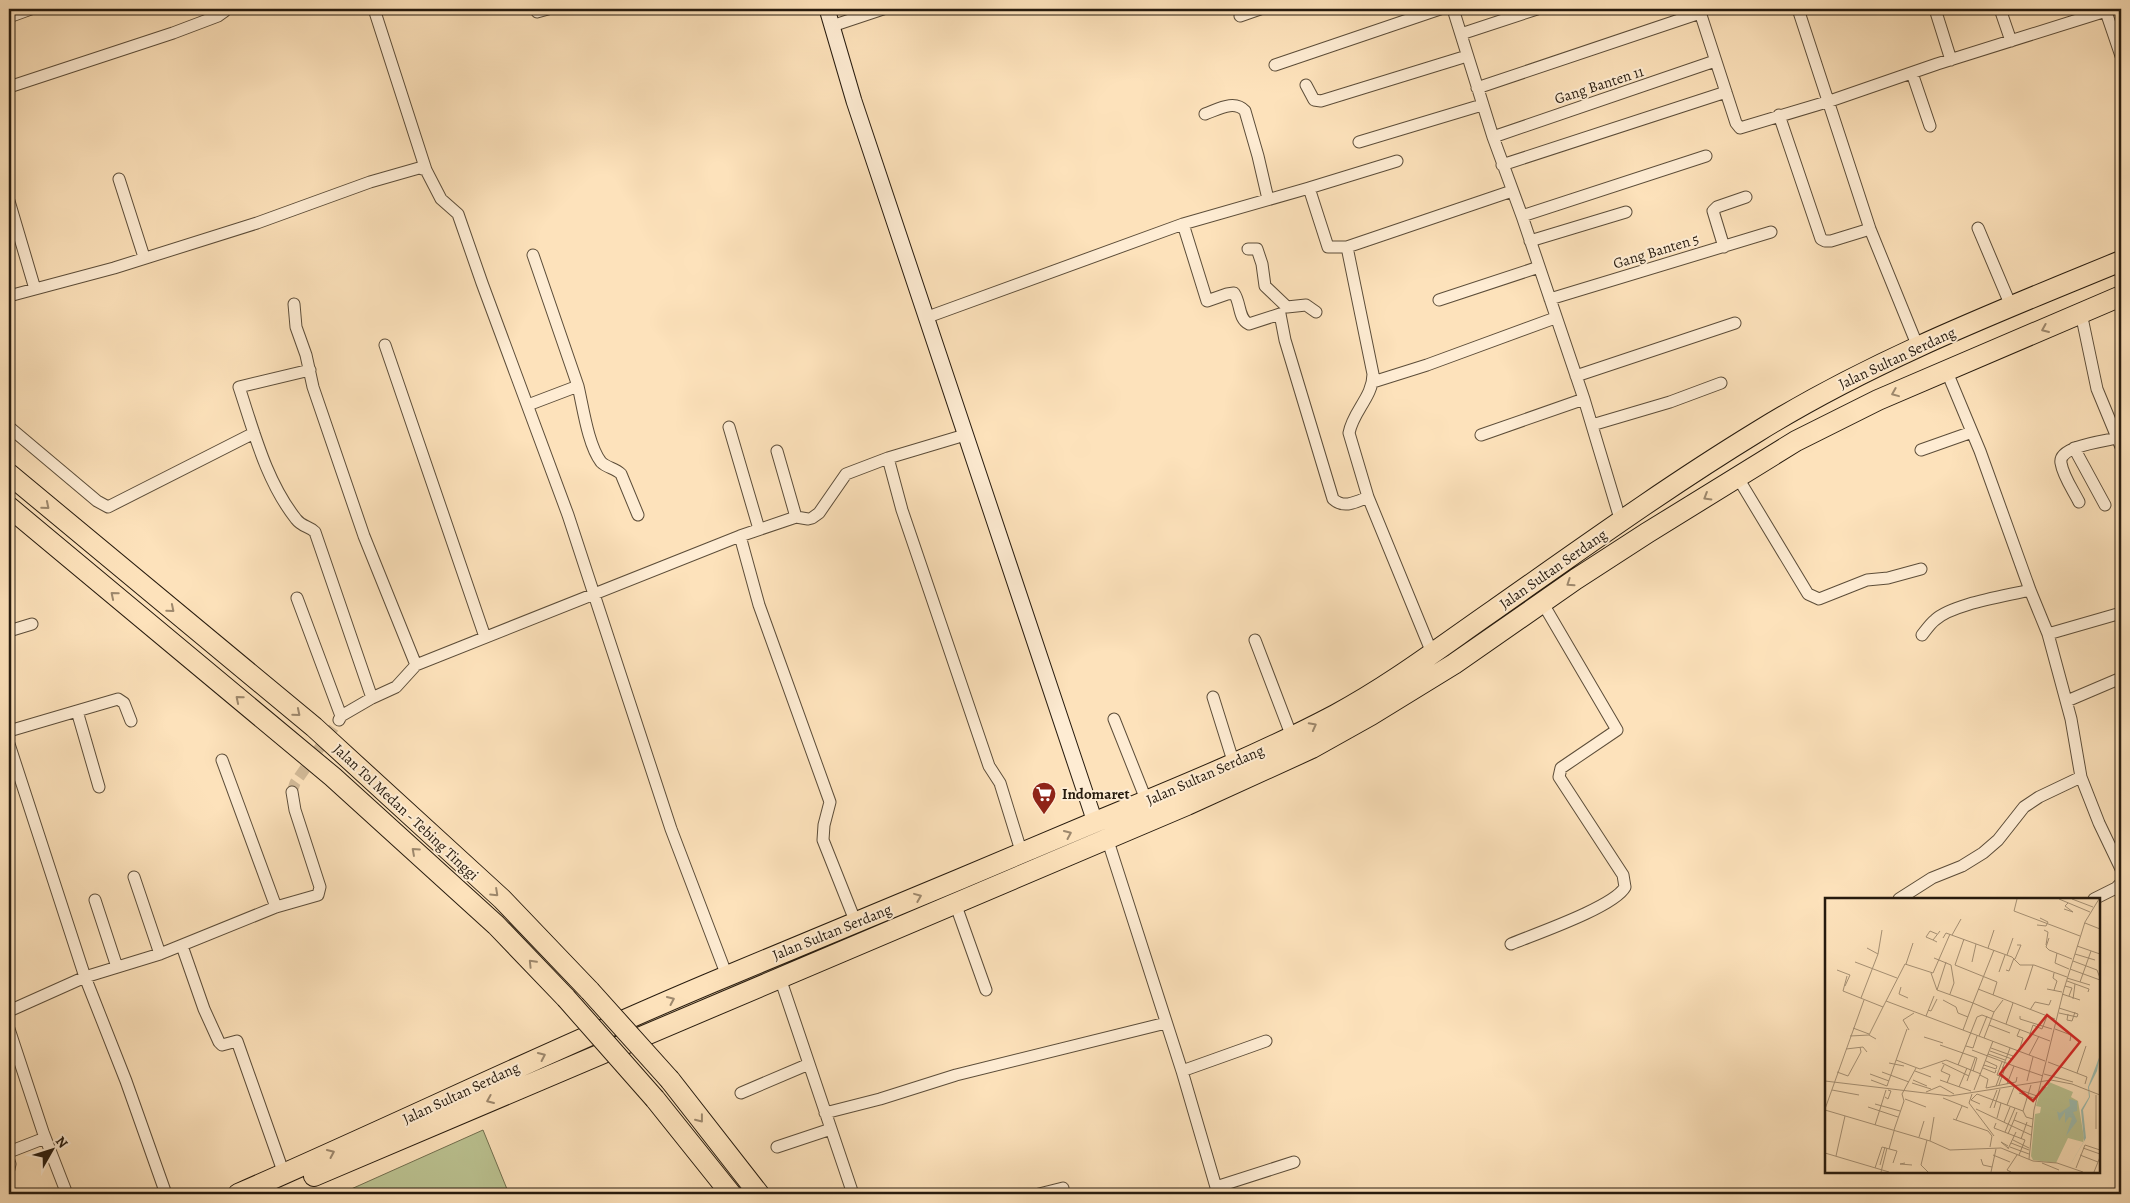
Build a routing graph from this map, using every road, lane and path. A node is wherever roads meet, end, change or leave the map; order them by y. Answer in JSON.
{"nodes":[{"id":1,"x":32,"y":9,"type":"edge"},
{"id":2,"x":224,"y":9,"type":"edge"},
{"id":3,"x":374,"y":9,"type":"edge"},
{"id":4,"x":536,"y":9,"type":"edge"},
{"id":5,"x":548,"y":9,"type":"edge"},
{"id":6,"x":827,"y":9,"type":"edge"},
{"id":7,"x":883,"y":9,"type":"edge"},
{"id":8,"x":1260,"y":9,"type":"edge"},
{"id":9,"x":1440,"y":9,"type":"edge"},
{"id":10,"x":1453,"y":9,"type":"edge"},
{"id":11,"x":1537,"y":9,"type":"edge"},
{"id":12,"x":1798,"y":9,"type":"edge"},
{"id":13,"x":1935,"y":9,"type":"edge"},
{"id":14,"x":2000,"y":9,"type":"edge"},
{"id":15,"x":2106,"y":10,"type":"edge"},
{"id":16,"x":1699,"y":11,"type":"edge"},
{"id":17,"x":1240,"y":16,"type":"dead end"},
{"id":18,"x":9,"y":17,"type":"edge"},
{"id":19,"x":2116,"y":24,"type":"edge"},
{"id":20,"x":832,"y":26,"type":"junction"},
{"id":21,"x":1461,"y":34,"type":"junction"},
{"id":22,"x":2010,"y":41,"type":"junction"},
{"id":23,"x":1467,"y":56,"type":"junction"},
{"id":24,"x":2121,"y":56,"type":"edge"},
{"id":25,"x":1951,"y":60,"type":"junction"},
{"id":26,"x":1715,"y":61,"type":"junction"},
{"id":27,"x":1275,"y":65,"type":"dead end"},
{"id":28,"x":1912,"y":73,"type":"junction"},
{"id":29,"x":1306,"y":85,"type":"dead end"},
{"id":30,"x":9,"y":87,"type":"edge"},
{"id":31,"x":1476,"y":88,"type":"junction"},
{"id":32,"x":1726,"y":92,"type":"junction"},
{"id":33,"x":1830,"y":102,"type":"junction"},
{"id":34,"x":1482,"y":105,"type":"junction"},
{"id":35,"x":1205,"y":114,"type":"dead end"},
{"id":36,"x":1779,"y":115,"type":"junction"},
{"id":37,"x":1930,"y":126,"type":"dead end"},
{"id":38,"x":1493,"y":137,"type":"junction"},
{"id":39,"x":1358,"y":142,"type":"dead end"},
{"id":40,"x":1706,"y":156,"type":"dead end"},
{"id":41,"x":1397,"y":160,"type":"dead end"},
{"id":42,"x":1502,"y":165,"type":"junction"},
{"id":43,"x":426,"y":170,"type":"junction"},
{"id":44,"x":119,"y":179,"type":"dead end"},
{"id":45,"x":1308,"y":188,"type":"junction"},
{"id":46,"x":1512,"y":191,"type":"junction"},
{"id":47,"x":1746,"y":197,"type":"dead end"},
{"id":48,"x":1268,"y":199,"type":"junction"},
{"id":49,"x":9,"y":200,"type":"edge"},
{"id":50,"x":1626,"y":212,"type":"dead end"},
{"id":51,"x":11,"y":215,"type":"edge"},
{"id":52,"x":1522,"y":216,"type":"junction"},
{"id":53,"x":1183,"y":224,"type":"junction"},
{"id":54,"x":1978,"y":228,"type":"dead end"},
{"id":55,"x":1870,"y":229,"type":"junction"},
{"id":56,"x":1771,"y":232,"type":"dead end"},
{"id":57,"x":1530,"y":241,"type":"junction"},
{"id":58,"x":1724,"y":247,"type":"junction"},
{"id":59,"x":1347,"y":248,"type":"junction"},
{"id":60,"x":1248,"y":249,"type":"dead end"},
{"id":61,"x":534,"y":255,"type":"dead end"},
{"id":62,"x":144,"y":257,"type":"junction"},
{"id":63,"x":2121,"y":261,"type":"edge"},
{"id":64,"x":1539,"y":267,"type":"junction"},
{"id":65,"x":35,"y":289,"type":"junction"},
{"id":66,"x":9,"y":296,"type":"edge"},
{"id":67,"x":2121,"y":296,"type":"edge"},
{"id":68,"x":1550,"y":299,"type":"junction"},
{"id":69,"x":1439,"y":300,"type":"dead end"},
{"id":70,"x":294,"y":304,"type":"dead end"},
{"id":71,"x":2011,"y":306,"type":"junction"},
{"id":72,"x":1283,"y":311,"type":"junction"},
{"id":73,"x":1316,"y":312,"type":"dead end"},
{"id":74,"x":2081,"y":313,"type":"junction"},
{"id":75,"x":925,"y":318,"type":"junction"},
{"id":76,"x":1555,"y":318,"type":"junction"},
{"id":77,"x":1736,"y":323,"type":"dead end"},
{"id":78,"x":385,"y":345,"type":"dead end"},
{"id":79,"x":1918,"y":347,"type":"junction"},
{"id":80,"x":310,"y":370,"type":"junction"},
{"id":81,"x":1947,"y":372,"type":"junction"},
{"id":82,"x":1576,"y":376,"type":"junction"},
{"id":83,"x":1373,"y":382,"type":"junction"},
{"id":84,"x":1722,"y":383,"type":"dead end"},
{"id":85,"x":578,"y":386,"type":"junction"},
{"id":86,"x":1584,"y":399,"type":"junction"},
{"id":87,"x":528,"y":405,"type":"junction"},
{"id":88,"x":1592,"y":425,"type":"junction"},
{"id":89,"x":9,"y":427,"type":"edge"},
{"id":90,"x":728,"y":427,"type":"dead end"},
{"id":91,"x":1972,"y":432,"type":"junction"},
{"id":92,"x":254,"y":433,"type":"junction"},
{"id":93,"x":965,"y":434,"type":"junction"},
{"id":94,"x":1481,"y":435,"type":"dead end"},
{"id":95,"x":2119,"y":443,"type":"edge"},
{"id":96,"x":2074,"y":448,"type":"junction"},
{"id":97,"x":1921,"y":450,"type":"dead end"},
{"id":98,"x":778,"y":452,"type":"dead end"},
{"id":99,"x":888,"y":458,"type":"junction"},
{"id":100,"x":9,"y":474,"type":"edge"},
{"id":101,"x":1738,"y":478,"type":"junction"},
{"id":102,"x":1368,"y":497,"type":"junction"},
{"id":103,"x":2079,"y":502,"type":"dead end"},
{"id":104,"x":2104,"y":505,"type":"dead end"},
{"id":105,"x":9,"y":506,"type":"edge"},
{"id":106,"x":638,"y":515,"type":"dead end"},
{"id":107,"x":796,"y":517,"type":"junction"},
{"id":108,"x":1621,"y":522,"type":"junction"},
{"id":109,"x":759,"y":529,"type":"junction"},
{"id":110,"x":740,"y":536,"type":"junction"},
{"id":111,"x":1921,"y":569,"type":"dead end"},
{"id":112,"x":2030,"y":590,"type":"junction"},
{"id":113,"x":594,"y":594,"type":"junction"},
{"id":114,"x":297,"y":598,"type":"dead end"},
{"id":115,"x":1542,"y":602,"type":"junction"},
{"id":116,"x":2121,"y":613,"type":"edge"},
{"id":117,"x":32,"y":624,"type":"dead end"},
{"id":118,"x":9,"y":631,"type":"edge"},
{"id":119,"x":2048,"y":634,"type":"junction"},
{"id":120,"x":1922,"y":635,"type":"dead end"},
{"id":121,"x":485,"y":637,"type":"junction"},
{"id":122,"x":1256,"y":640,"type":"dead end"},
{"id":123,"x":1432,"y":653,"type":"junction"},
{"id":124,"x":416,"y":665,"type":"junction"},
{"id":125,"x":2121,"y":678,"type":"edge"},
{"id":126,"x":1213,"y":697,"type":"dead end"},
{"id":127,"x":372,"y":698,"type":"junction"},
{"id":128,"x":2067,"y":701,"type":"junction"},
{"id":129,"x":77,"y":711,"type":"junction"},
{"id":130,"x":1114,"y":719,"type":"dead end"},
{"id":131,"x":131,"y":721,"type":"dead end"},
{"id":132,"x":9,"y":732,"type":"edge"},
{"id":133,"x":1292,"y":737,"type":"junction"},
{"id":134,"x":9,"y":744,"type":"edge"},
{"id":135,"x":222,"y":760,"type":"dead end"},
{"id":136,"x":1234,"y":764,"type":"junction"},
{"id":137,"x":2080,"y":777,"type":"junction"},
{"id":138,"x":99,"y":787,"type":"dead end"},
{"id":139,"x":292,"y":792,"type":"tunnel mouth"},
{"id":140,"x":1146,"y":802,"type":"junction"},
{"id":141,"x":1101,"y":830,"type":"junction"},
{"id":142,"x":1022,"y":854,"type":"junction"},
{"id":143,"x":2121,"y":869,"type":"edge"},
{"id":144,"x":134,"y":877,"type":"dead end"},
{"id":145,"x":2121,"y":882,"type":"edge"},
{"id":146,"x":1901,"y":898,"type":"edge"},
{"id":147,"x":2096,"y":898,"type":"edge"},
{"id":148,"x":95,"y":900,"type":"dead end"},
{"id":149,"x":955,"y":903,"type":"junction"},
{"id":150,"x":276,"y":907,"type":"junction"},
{"id":151,"x":856,"y":923,"type":"junction"},
{"id":152,"x":1511,"y":944,"type":"dead end"},
{"id":153,"x":182,"y":946,"type":"junction"},
{"id":154,"x":160,"y":954,"type":"junction"},
{"id":155,"x":116,"y":967,"type":"junction"},
{"id":156,"x":727,"y":976,"type":"junction"},
{"id":157,"x":85,"y":977,"type":"junction"},
{"id":158,"x":780,"y":978,"type":"junction"},
{"id":159,"x":986,"y":990,"type":"dead end"},
{"id":160,"x":9,"y":1011,"type":"edge"},
{"id":161,"x":1166,"y":1023,"type":"junction"},
{"id":162,"x":9,"y":1029,"type":"edge"},
{"id":163,"x":1266,"y":1042,"type":"dead end"},
{"id":164,"x":809,"y":1064,"type":"junction"},
{"id":165,"x":1182,"y":1071,"type":"junction"},
{"id":166,"x":741,"y":1093,"type":"dead end"},
{"id":167,"x":454,"y":1106,"type":"junction"},
{"id":168,"x":826,"y":1113,"type":"junction"},
{"id":169,"x":831,"y":1129,"type":"junction"},
{"id":170,"x":45,"y":1138,"type":"junction"},
{"id":171,"x":777,"y":1147,"type":"dead end"},
{"id":172,"x":9,"y":1152,"type":"edge"},
{"id":173,"x":9,"y":1161,"type":"edge"},
{"id":174,"x":1294,"y":1162,"type":"dead end"},
{"id":175,"x":9,"y":1168,"type":"edge"},
{"id":176,"x":284,"y":1174,"type":"junction"},
{"id":177,"x":1063,"y":1188,"type":"dead end"},
{"id":178,"x":1217,"y":1191,"type":"edge"},
{"id":179,"x":67,"y":1194,"type":"edge"},
{"id":180,"x":166,"y":1194,"type":"edge"},
{"id":181,"x":238,"y":1194,"type":"edge"},
{"id":182,"x":271,"y":1194,"type":"edge"},
{"id":183,"x":731,"y":1194,"type":"edge"},
{"id":184,"x":759,"y":1194,"type":"edge"},
{"id":185,"x":853,"y":1194,"type":"edge"},
{"id":186,"x":1039,"y":1194,"type":"edge"}],
"edges":[{"from":1,"to":18,"type":"street"},
{"from":2,"to":30,"type":"street"},
{"from":3,"to":43,"type":"street"},
{"from":4,"to":5,"type":"street"},
{"from":6,"to":20,"type":"street"},
{"from":7,"to":20,"type":"street"},
{"from":8,"to":17,"type":"street"},
{"from":9,"to":27,"type":"street"},
{"from":10,"to":21,"type":"street"},
{"from":11,"to":21,"type":"street"},
{"from":12,"to":33,"type":"street"},
{"from":13,"to":25,"type":"street"},
{"from":14,"to":22,"type":"street"},
{"from":15,"to":19,"type":"street"},
{"from":15,"to":22,"type":"street"},
{"from":16,"to":26,"type":"street"},
{"from":16,"to":31,"type":"street"},
{"from":19,"to":24,"type":"street"},
{"from":20,"to":75,"type":"street"},
{"from":21,"to":23,"type":"street"},
{"from":22,"to":25,"type":"street"},
{"from":23,"to":29,"type":"street"},
{"from":23,"to":31,"type":"street"},
{"from":25,"to":28,"type":"street"},
{"from":26,"to":32,"type":"street"},
{"from":26,"to":38,"type":"street","name":"Gang Banten 11"},
{"from":28,"to":33,"type":"street"},
{"from":28,"to":37,"type":"street"},
{"from":31,"to":34,"type":"street"},
{"from":32,"to":36,"type":"street"},
{"from":32,"to":42,"type":"street"},
{"from":33,"to":36,"type":"street"},
{"from":33,"to":55,"type":"street"},
{"from":34,"to":38,"type":"street"},
{"from":34,"to":39,"type":"street"},
{"from":35,"to":48,"type":"street"},
{"from":36,"to":55,"type":"street"},
{"from":38,"to":42,"type":"street"},
{"from":40,"to":52,"type":"street"},
{"from":41,"to":45,"type":"street"},
{"from":42,"to":46,"type":"street"},
{"from":43,"to":62,"type":"street"},
{"from":43,"to":87,"type":"street"},
{"from":44,"to":62,"type":"street"},
{"from":45,"to":48,"type":"street"},
{"from":45,"to":59,"type":"street"},
{"from":46,"to":52,"type":"street"},
{"from":46,"to":59,"type":"street"},
{"from":47,"to":58,"type":"street"},
{"from":48,"to":53,"type":"street"},
{"from":49,"to":51,"type":"street"},
{"from":50,"to":57,"type":"street"},
{"from":51,"to":65,"type":"street"},
{"from":52,"to":57,"type":"street"},
{"from":53,"to":72,"type":"street"},
{"from":53,"to":75,"type":"street"},
{"from":54,"to":71,"type":"street"},
{"from":55,"to":79,"type":"street"},
{"from":56,"to":58,"type":"street","name":"Gang Banten 5"},
{"from":57,"to":64,"type":"street"},
{"from":58,"to":68,"type":"street","name":"Gang Banten 5"},
{"from":59,"to":83,"type":"street"},
{"from":60,"to":72,"type":"street"},
{"from":61,"to":85,"type":"street"},
{"from":62,"to":65,"type":"street"},
{"from":63,"to":71,"type":"highway","name":"Jalan Sultan Serdang"},
{"from":64,"to":68,"type":"street"},
{"from":64,"to":69,"type":"street"},
{"from":65,"to":66,"type":"street"},
{"from":67,"to":74,"type":"highway","name":"Jalan Sultan Serdang"},
{"from":68,"to":76,"type":"street"},
{"from":70,"to":80,"type":"street"},
{"from":71,"to":79,"type":"highway","name":"Jalan Sultan Serdang"},
{"from":72,"to":73,"type":"street"},
{"from":72,"to":102,"type":"street"},
{"from":74,"to":81,"type":"highway","name":"Jalan Sultan Serdang","one_way":true},
{"from":74,"to":95,"type":"street"},
{"from":75,"to":93,"type":"street"},
{"from":76,"to":82,"type":"street"},
{"from":76,"to":83,"type":"street"},
{"from":77,"to":82,"type":"street"},
{"from":78,"to":121,"type":"street"},
{"from":79,"to":108,"type":"highway","name":"Jalan Sultan Serdang"},
{"from":80,"to":92,"type":"street"},
{"from":80,"to":124,"type":"street"},
{"from":81,"to":91,"type":"street"},
{"from":81,"to":101,"type":"highway","name":"Jalan Sultan Serdang","one_way":true},
{"from":82,"to":86,"type":"street"},
{"from":83,"to":102,"type":"street"},
{"from":84,"to":88,"type":"street"},
{"from":85,"to":87,"type":"street"},
{"from":85,"to":106,"type":"street"},
{"from":86,"to":88,"type":"street"},
{"from":86,"to":94,"type":"street"},
{"from":87,"to":113,"type":"street"},
{"from":88,"to":108,"type":"street"},
{"from":89,"to":92,"type":"street"},
{"from":90,"to":109,"type":"street"},
{"from":91,"to":97,"type":"street"},
{"from":91,"to":112,"type":"street"},
{"from":92,"to":127,"type":"street"},
{"from":93,"to":99,"type":"street"},
{"from":93,"to":141,"type":"street"},
{"from":95,"to":96,"type":"street"},
{"from":96,"to":103,"type":"street"},
{"from":96,"to":104,"type":"street"},
{"from":98,"to":107,"type":"street"},
{"from":99,"to":107,"type":"street"},
{"from":99,"to":142,"type":"street"},
{"from":100,"to":184,"type":"highway","name":"Jalan Tol Medan - Tebing Tinggi","one_way":true,"bridge":true},
{"from":101,"to":111,"type":"street"},
{"from":101,"to":115,"type":"highway","name":"Jalan Sultan Serdang","one_way":true},
{"from":102,"to":123,"type":"street"},
{"from":183,"to":105,"type":"highway","name":"Jalan Tol Medan - Tebing Tinggi","one_way":true,"bridge":true},
{"from":107,"to":109,"type":"street"},
{"from":108,"to":123,"type":"highway","name":"Jalan Sultan Serdang"},
{"from":109,"to":110,"type":"street"},
{"from":110,"to":113,"type":"street"},
{"from":110,"to":151,"type":"street"},
{"from":112,"to":119,"type":"street"},
{"from":112,"to":120,"type":"street"},
{"from":113,"to":121,"type":"street"},
{"from":113,"to":156,"type":"street"},
{"from":114,"to":127,"type":"street"},
{"from":115,"to":141,"type":"highway","name":"Jalan Sultan Serdang"},
{"from":115,"to":152,"type":"street"},
{"from":116,"to":119,"type":"street"},
{"from":117,"to":118,"type":"street"},
{"from":119,"to":128,"type":"street"},
{"from":121,"to":124,"type":"street"},
{"from":122,"to":133,"type":"street"},
{"from":133,"to":123,"type":"highway","name":"Jalan Sultan Serdang","one_way":true},
{"from":124,"to":127,"type":"street"},
{"from":125,"to":128,"type":"street"},
{"from":126,"to":136,"type":"street"},
{"from":128,"to":137,"type":"street"},
{"from":129,"to":131,"type":"street"},
{"from":129,"to":132,"type":"street"},
{"from":129,"to":138,"type":"street"},
{"from":130,"to":140,"type":"street"},
{"from":133,"to":136,"type":"highway","name":"Jalan Sultan Serdang"},
{"from":134,"to":157,"type":"street"},
{"from":135,"to":150,"type":"street"},
{"from":136,"to":140,"type":"highway","name":"Jalan Sultan Serdang"},
{"from":137,"to":143,"type":"street"},
{"from":137,"to":146,"type":"street"},
{"from":139,"to":150,"type":"street"},
{"from":140,"to":141,"type":"highway","name":"Jalan Sultan Serdang"},
{"from":142,"to":141,"type":"highway","name":"Jalan Sultan Serdang","one_way":true},
{"from":141,"to":149,"type":"highway","name":"Jalan Sultan Serdang"},
{"from":141,"to":161,"type":"street"},
{"from":151,"to":142,"type":"highway","name":"Jalan Sultan Serdang","one_way":true},
{"from":144,"to":154,"type":"street"},
{"from":145,"to":147,"type":"street"},
{"from":148,"to":155,"type":"street"},
{"from":149,"to":158,"type":"highway","name":"Jalan Sultan Serdang"},
{"from":149,"to":159,"type":"street"},
{"from":150,"to":153,"type":"street"},
{"from":151,"to":156,"type":"highway","name":"Jalan Sultan Serdang"},
{"from":153,"to":154,"type":"street"},
{"from":153,"to":176,"type":"street"},
{"from":154,"to":155,"type":"street"},
{"from":155,"to":157,"type":"street"},
{"from":167,"to":156,"type":"highway","name":"Jalan Sultan Serdang","one_way":true},
{"from":157,"to":160,"type":"street"},
{"from":157,"to":180,"type":"street"},
{"from":158,"to":164,"type":"street"},
{"from":158,"to":167,"type":"highway","name":"Jalan Sultan Serdang","one_way":true},
{"from":161,"to":165,"type":"street"},
{"from":161,"to":168,"type":"street"},
{"from":162,"to":170,"type":"street"},
{"from":163,"to":165,"type":"street"},
{"from":164,"to":166,"type":"street"},
{"from":164,"to":168,"type":"street"},
{"from":165,"to":178,"type":"street"},
{"from":176,"to":167,"type":"highway","name":"Jalan Sultan Serdang","one_way":true},
{"from":167,"to":182,"type":"highway","name":"Jalan Sultan Serdang"},
{"from":168,"to":169,"type":"street"},
{"from":169,"to":171,"type":"street"},
{"from":169,"to":185,"type":"street"},
{"from":170,"to":172,"type":"street"},
{"from":170,"to":179,"type":"street"},
{"from":173,"to":175,"type":"street"},
{"from":174,"to":178,"type":"street"},
{"from":176,"to":181,"type":"highway","name":"Jalan Sultan Serdang"},
{"from":177,"to":186,"type":"street"}]}
